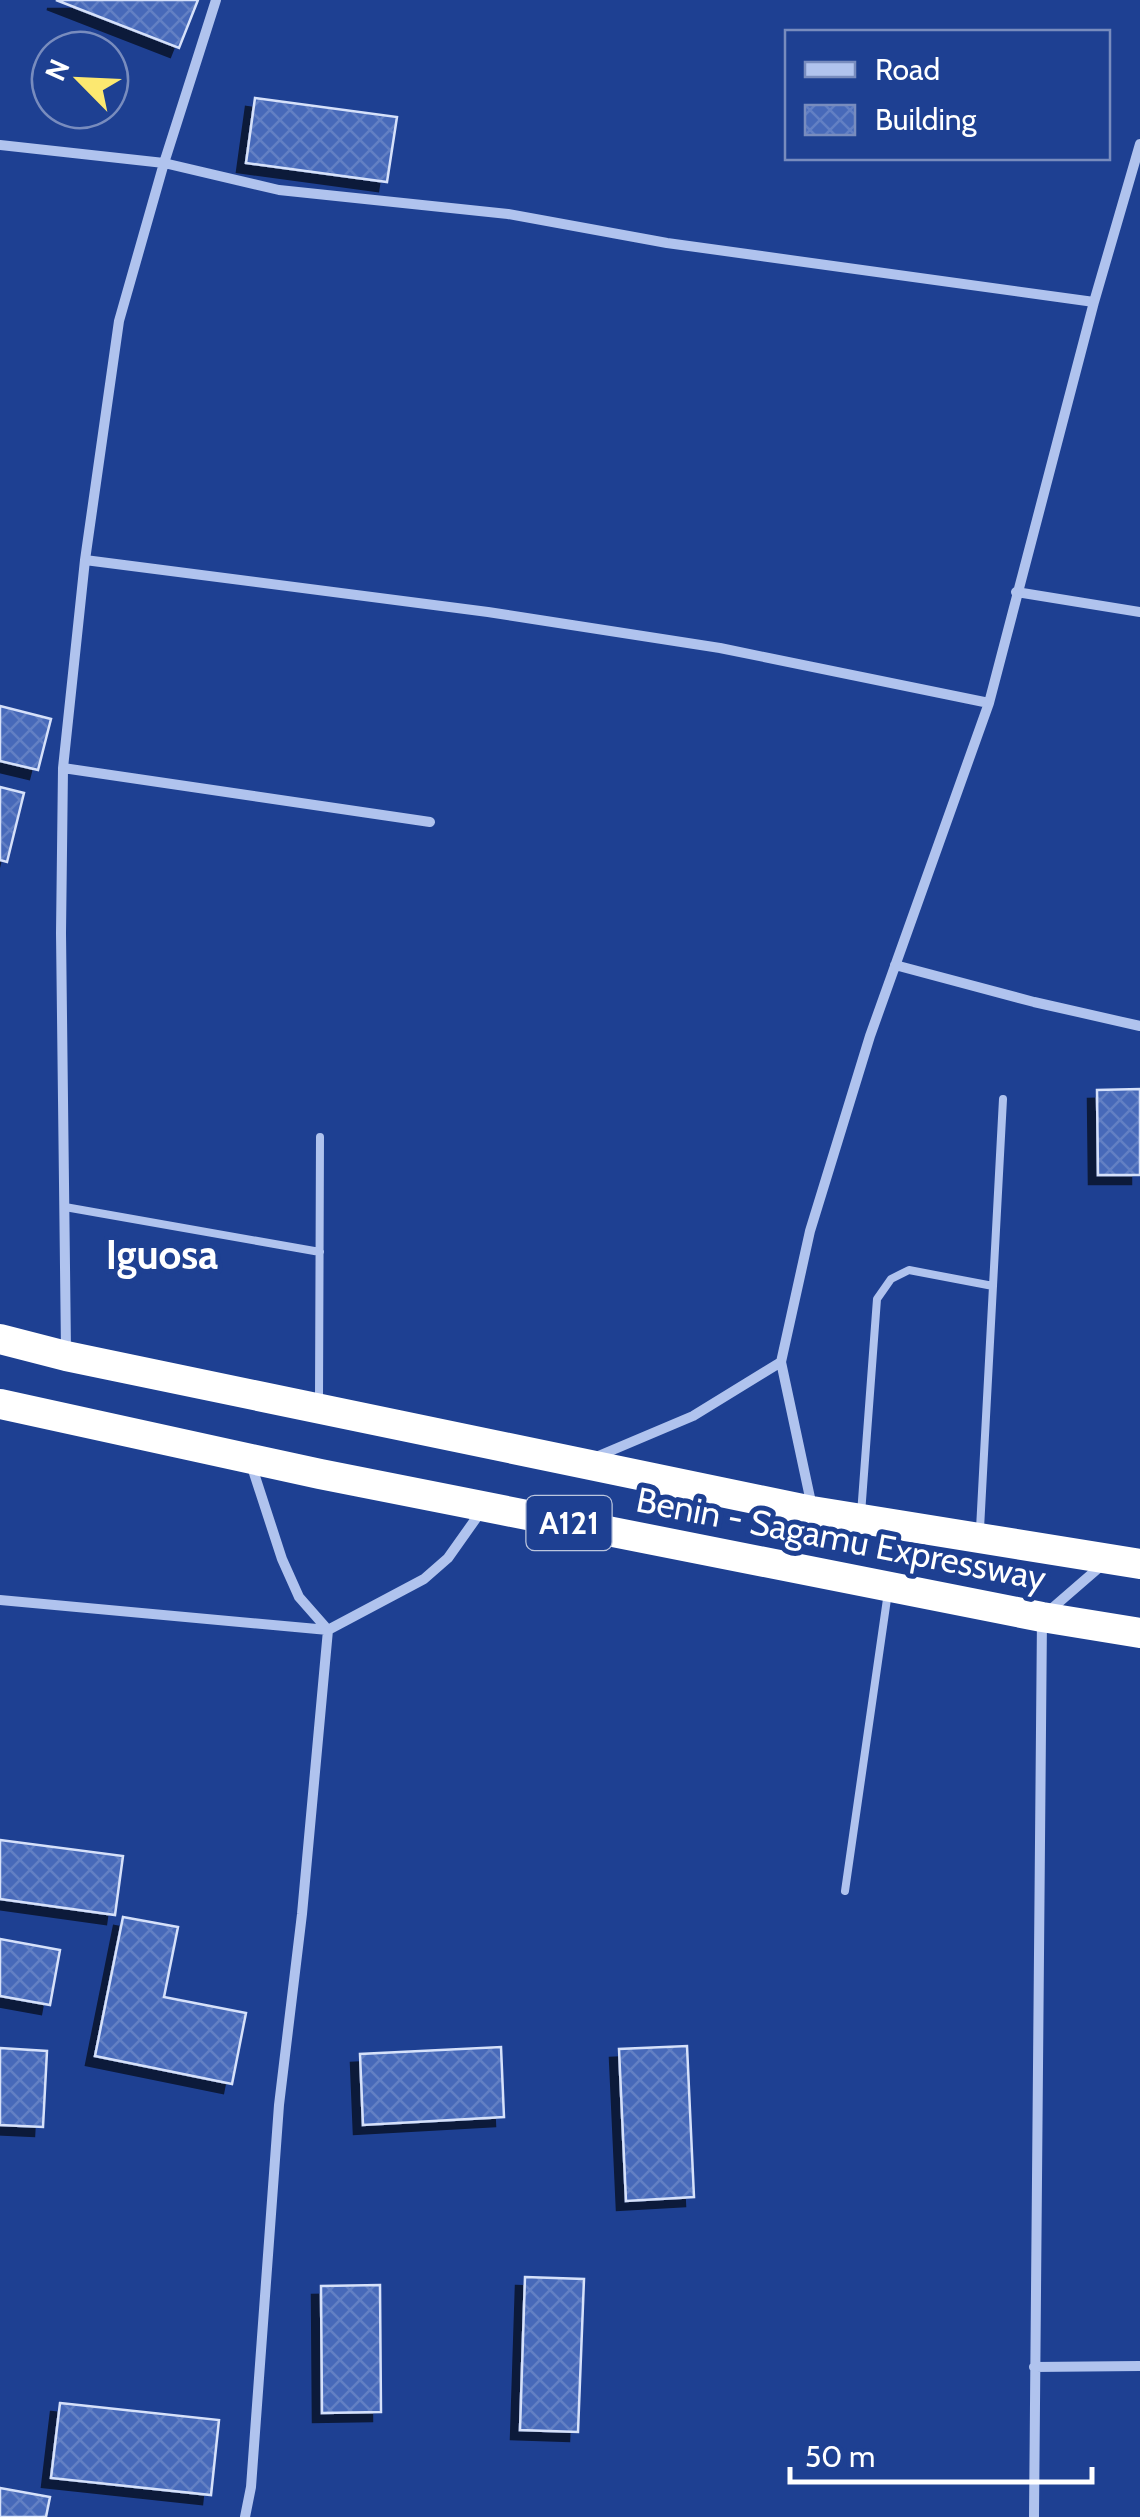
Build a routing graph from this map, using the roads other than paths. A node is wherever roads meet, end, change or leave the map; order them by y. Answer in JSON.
{"nodes":[{"id":1,"x":216,"y":0,"type":"edge"},
{"id":2,"x":1140,"y":144,"type":"edge"},
{"id":3,"x":0,"y":145,"type":"edge"},
{"id":4,"x":164,"y":162,"type":"junction"},
{"id":5,"x":1136,"y":174,"type":"edge"},
{"id":6,"x":1094,"y":302,"type":"junction"},
{"id":7,"x":85,"y":560,"type":"junction"},
{"id":8,"x":1016,"y":592,"type":"junction"},
{"id":9,"x":1140,"y":612,"type":"edge"},
{"id":10,"x":988,"y":703,"type":"junction"},
{"id":11,"x":63,"y":768,"type":"junction"},
{"id":12,"x":430,"y":822,"type":"dead end"},
{"id":13,"x":894,"y":965,"type":"junction"},
{"id":14,"x":1140,"y":1026,"type":"edge"},
{"id":15,"x":1003,"y":1098,"type":"dead end"},
{"id":16,"x":320,"y":1138,"type":"dead end"},
{"id":17,"x":64,"y":1207,"type":"junction"},
{"id":18,"x":320,"y":1252,"type":"junction"},
{"id":19,"x":993,"y":1286,"type":"junction"},
{"id":20,"x":0,"y":1340,"type":"edge"},
{"id":21,"x":66,"y":1356,"type":"junction"},
{"id":22,"x":781,"y":1362,"type":"junction"},
{"id":23,"x":0,"y":1404,"type":"edge"},
{"id":24,"x":318,"y":1408,"type":"junction"},
{"id":25,"x":249,"y":1458,"type":"junction"},
{"id":26,"x":581,"y":1463,"type":"junction"},
{"id":27,"x":485,"y":1506,"type":"junction"},
{"id":28,"x":812,"y":1511,"type":"junction"},
{"id":29,"x":860,"y":1519,"type":"junction"},
{"id":30,"x":979,"y":1538,"type":"junction"},
{"id":31,"x":1108,"y":1560,"type":"junction"},
{"id":32,"x":1140,"y":1564,"type":"edge"},
{"id":33,"x":888,"y":1587,"type":"junction"},
{"id":34,"x":0,"y":1600,"type":"edge"},
{"id":35,"x":1042,"y":1617,"type":"junction"},
{"id":36,"x":328,"y":1630,"type":"junction"},
{"id":37,"x":1140,"y":1633,"type":"edge"},
{"id":38,"x":845,"y":1891,"type":"dead end"},
{"id":39,"x":1140,"y":2366,"type":"edge"},
{"id":40,"x":1034,"y":2367,"type":"junction"},
{"id":41,"x":246,"y":2517,"type":"edge"},
{"id":42,"x":1034,"y":2517,"type":"edge"}],
"edges":[{"from":1,"to":4,"type":"street"},
{"from":2,"to":5,"type":"street"},
{"from":3,"to":4,"type":"street"},
{"from":4,"to":6,"type":"street"},
{"from":4,"to":7,"type":"street"},
{"from":5,"to":6,"type":"street"},
{"from":6,"to":8,"type":"street"},
{"from":7,"to":10,"type":"street"},
{"from":7,"to":11,"type":"street"},
{"from":8,"to":9,"type":"street"},
{"from":8,"to":10,"type":"street"},
{"from":10,"to":13,"type":"street"},
{"from":11,"to":12,"type":"street"},
{"from":11,"to":17,"type":"street"},
{"from":13,"to":14,"type":"street"},
{"from":13,"to":22,"type":"street"},
{"from":15,"to":19,"type":"lane"},
{"from":16,"to":18,"type":"lane"},
{"from":17,"to":18,"type":"lane"},
{"from":17,"to":21,"type":"street"},
{"from":18,"to":24,"type":"lane"},
{"from":19,"to":29,"type":"lane"},
{"from":19,"to":30,"type":"lane"},
{"from":20,"to":21,"type":"highway","number":"A121"},
{"from":21,"to":24,"type":"highway","number":"A121"},
{"from":22,"to":26,"type":"street"},
{"from":22,"to":28,"type":"street"},
{"from":23,"to":25,"type":"highway","name":"Benin - Sagamu Expressway","number":"A121"},
{"from":24,"to":26,"type":"highway","number":"A121"},
{"from":25,"to":27,"type":"highway","name":"Benin - Sagamu Expressway","number":"A121"},
{"from":25,"to":36,"type":"street"},
{"from":26,"to":28,"type":"highway","number":"A121"},
{"from":27,"to":33,"type":"highway","name":"Benin - Sagamu Expressway","number":"A121"},
{"from":27,"to":36,"type":"street"},
{"from":28,"to":29,"type":"highway","number":"A121"},
{"from":29,"to":30,"type":"highway","number":"A121"},
{"from":30,"to":31,"type":"highway","number":"A121"},
{"from":31,"to":32,"type":"highway","number":"A121"},
{"from":31,"to":35,"type":"street"},
{"from":33,"to":35,"type":"highway","name":"Benin - Sagamu Expressway","number":"A121"},
{"from":33,"to":38,"type":"lane"},
{"from":34,"to":36,"type":"street"},
{"from":35,"to":37,"type":"highway","name":"Benin - Sagamu Expressway","number":"A121"},
{"from":35,"to":40,"type":"street"},
{"from":36,"to":41,"type":"street"},
{"from":39,"to":40,"type":"street"},
{"from":40,"to":42,"type":"street"}]}
